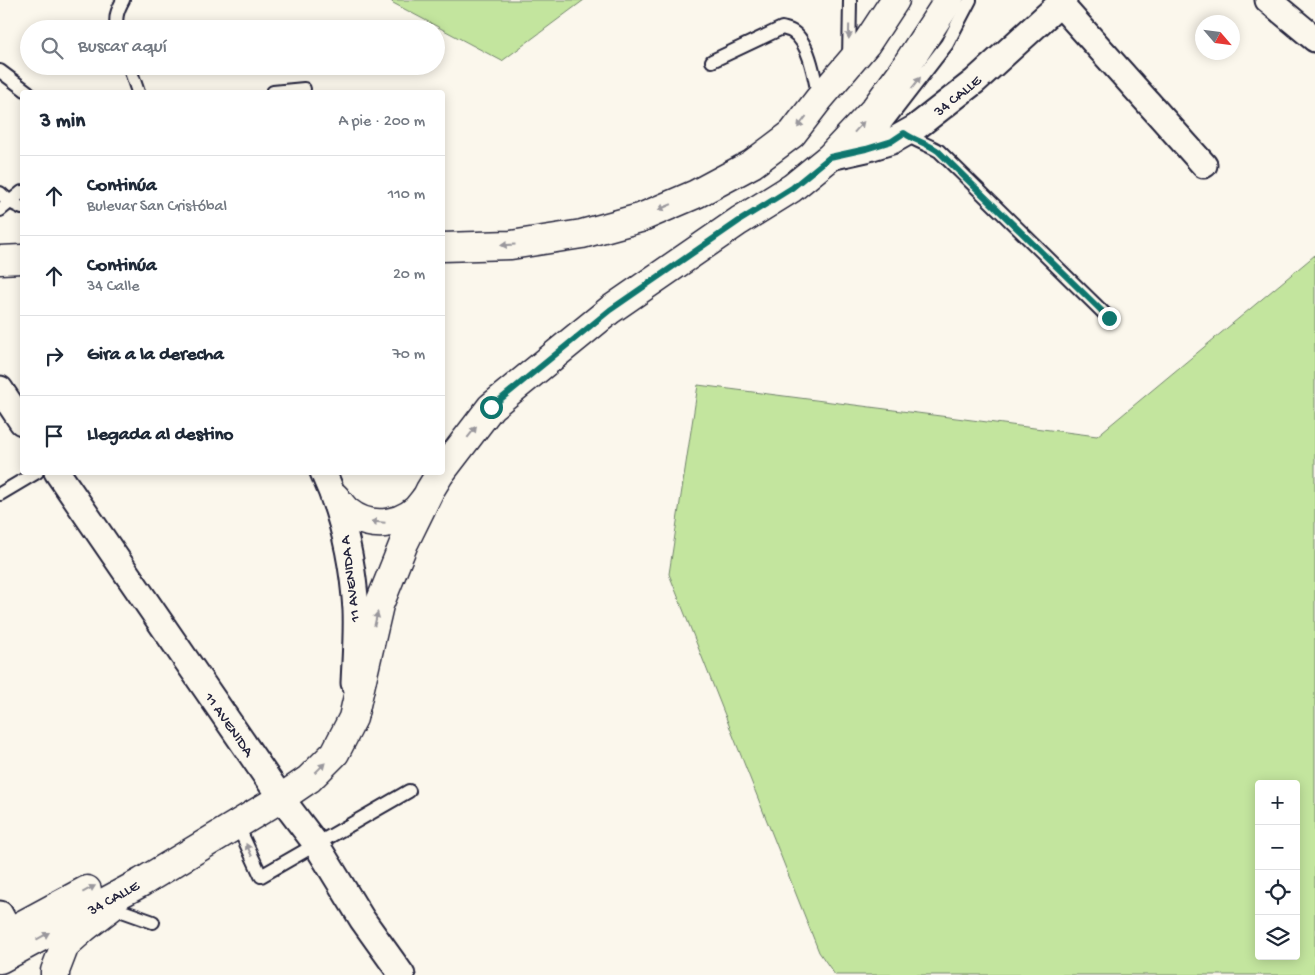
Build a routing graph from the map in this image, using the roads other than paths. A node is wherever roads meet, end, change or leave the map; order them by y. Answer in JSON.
{"nodes":[{"id":1,"x":123,"y":0,"type":"edge"},
{"id":2,"x":850,"y":0,"type":"edge"},
{"id":3,"x":895,"y":0,"type":"edge"},
{"id":4,"x":949,"y":0,"type":"edge"},
{"id":5,"x":970,"y":0,"type":"edge"},
{"id":6,"x":1268,"y":0,"type":"edge"},
{"id":7,"x":1062,"y":2,"type":"edge"},
{"id":8,"x":115,"y":20,"type":"edge"},
{"id":9,"x":1315,"y":39,"type":"edge"},
{"id":10,"x":712,"y":61,"type":"dead end"},
{"id":11,"x":848,"y":64,"type":"junction"},
{"id":12,"x":0,"y":71,"type":"edge"},
{"id":13,"x":132,"y":75,"type":"edge"},
{"id":14,"x":304,"y":89,"type":"dead end"},
{"id":15,"x":25,"y":90,"type":"edge"},
{"id":16,"x":137,"y":90,"type":"edge"},
{"id":17,"x":293,"y":90,"type":"edge"},
{"id":18,"x":819,"y":99,"type":"junction"},
{"id":19,"x":904,"y":133,"type":"junction"},
{"id":20,"x":866,"y":149,"type":"junction"},
{"id":21,"x":830,"y":157,"type":"junction"},
{"id":22,"x":1204,"y":165,"type":"dead end"},
{"id":23,"x":0,"y":194,"type":"edge"},
{"id":24,"x":20,"y":194,"type":"edge"},
{"id":25,"x":5,"y":206,"type":"edge"},
{"id":26,"x":20,"y":208,"type":"edge"},
{"id":27,"x":445,"y":247,"type":"edge"},
{"id":28,"x":20,"y":259,"type":"edge"},
{"id":29,"x":0,"y":260,"type":"edge"},
{"id":30,"x":1109,"y":318,"type":"dead end"},
{"id":31,"x":0,"y":389,"type":"edge"},
{"id":32,"x":20,"y":419,"type":"edge"},
{"id":33,"x":445,"y":469,"type":"edge"},
{"id":34,"x":32,"y":475,"type":"edge"},
{"id":35,"x":60,"y":475,"type":"edge"},
{"id":36,"x":324,"y":475,"type":"edge"},
{"id":37,"x":438,"y":478,"type":"edge"},
{"id":38,"x":0,"y":494,"type":"edge"},
{"id":39,"x":334,"y":497,"type":"junction"},
{"id":40,"x":353,"y":718,"type":"junction"},
{"id":41,"x":409,"y":791,"type":"dead end"},
{"id":42,"x":282,"y":798,"type":"junction"},
{"id":43,"x":231,"y":828,"type":"junction"},
{"id":44,"x":316,"y":844,"type":"junction"},
{"id":45,"x":142,"y":882,"type":"junction"},
{"id":46,"x":111,"y":907,"type":"junction"},
{"id":47,"x":153,"y":922,"type":"dead end"},
{"id":48,"x":3,"y":927,"type":"edge"},
{"id":49,"x":0,"y":959,"type":"edge"},
{"id":50,"x":55,"y":975,"type":"edge"},
{"id":51,"x":402,"y":975,"type":"edge"}],
"edges":[{"from":1,"to":8,"type":"lane"},
{"from":2,"to":11,"type":"lane","one_way":true},
{"from":3,"to":11,"type":"main road"},
{"from":21,"to":4,"type":"main road","one_way":true},
{"from":20,"to":5,"type":"lane","one_way":true},
{"from":6,"to":9,"type":"street"},
{"from":7,"to":19,"type":"street","name":"34 CALLE"},
{"from":7,"to":22,"type":"street"},
{"from":10,"to":18,"type":"lane"},
{"from":11,"to":18,"type":"main road"},
{"from":12,"to":15,"type":"lane"},
{"from":13,"to":16,"type":"lane"},
{"from":14,"to":17,"type":"lane"},
{"from":18,"to":27,"type":"main road","one_way":true},
{"from":19,"to":20,"type":"street","name":"34 CALLE"},
{"from":19,"to":30,"type":"lane"},
{"from":20,"to":21,"type":"street","name":"34 CALLE"},
{"from":33,"to":21,"type":"main road","one_way":true},
{"from":23,"to":25,"type":"lane"},
{"from":24,"to":25,"type":"lane"},
{"from":25,"to":26,"type":"lane"},
{"from":28,"to":29,"type":"main road"},
{"from":31,"to":32,"type":"street"},
{"from":34,"to":38,"type":"lane"},
{"from":35,"to":42,"type":"street","name":"11 AVENIDA"},
{"from":36,"to":39,"type":"street","name":"11 AVENIDA A"},
{"from":37,"to":39,"type":"main road","one_way":true},
{"from":40,"to":37,"type":"main road","name":"34 CALLE","one_way":true},
{"from":39,"to":40,"type":"street","name":"11 AVENIDA A"},
{"from":42,"to":40,"type":"main road","name":"34 CALLE","one_way":true},
{"from":41,"to":44,"type":"lane"},
{"from":42,"to":43,"type":"main road","name":"34 CALLE"},
{"from":42,"to":44,"type":"street","name":"11 AVENIDA"},
{"from":44,"to":43,"type":"lane","one_way":true},
{"from":43,"to":45,"type":"main road","name":"34 CALLE"},
{"from":48,"to":43,"type":"main road","name":"34 CALLE","one_way":true},
{"from":44,"to":51,"type":"street","name":"11 AVENIDA"},
{"from":45,"to":46,"type":"main road"},
{"from":49,"to":45,"type":"main road","name":"34 CALLE","one_way":true},
{"from":46,"to":47,"type":"lane"},
{"from":46,"to":50,"type":"main road"}]}
